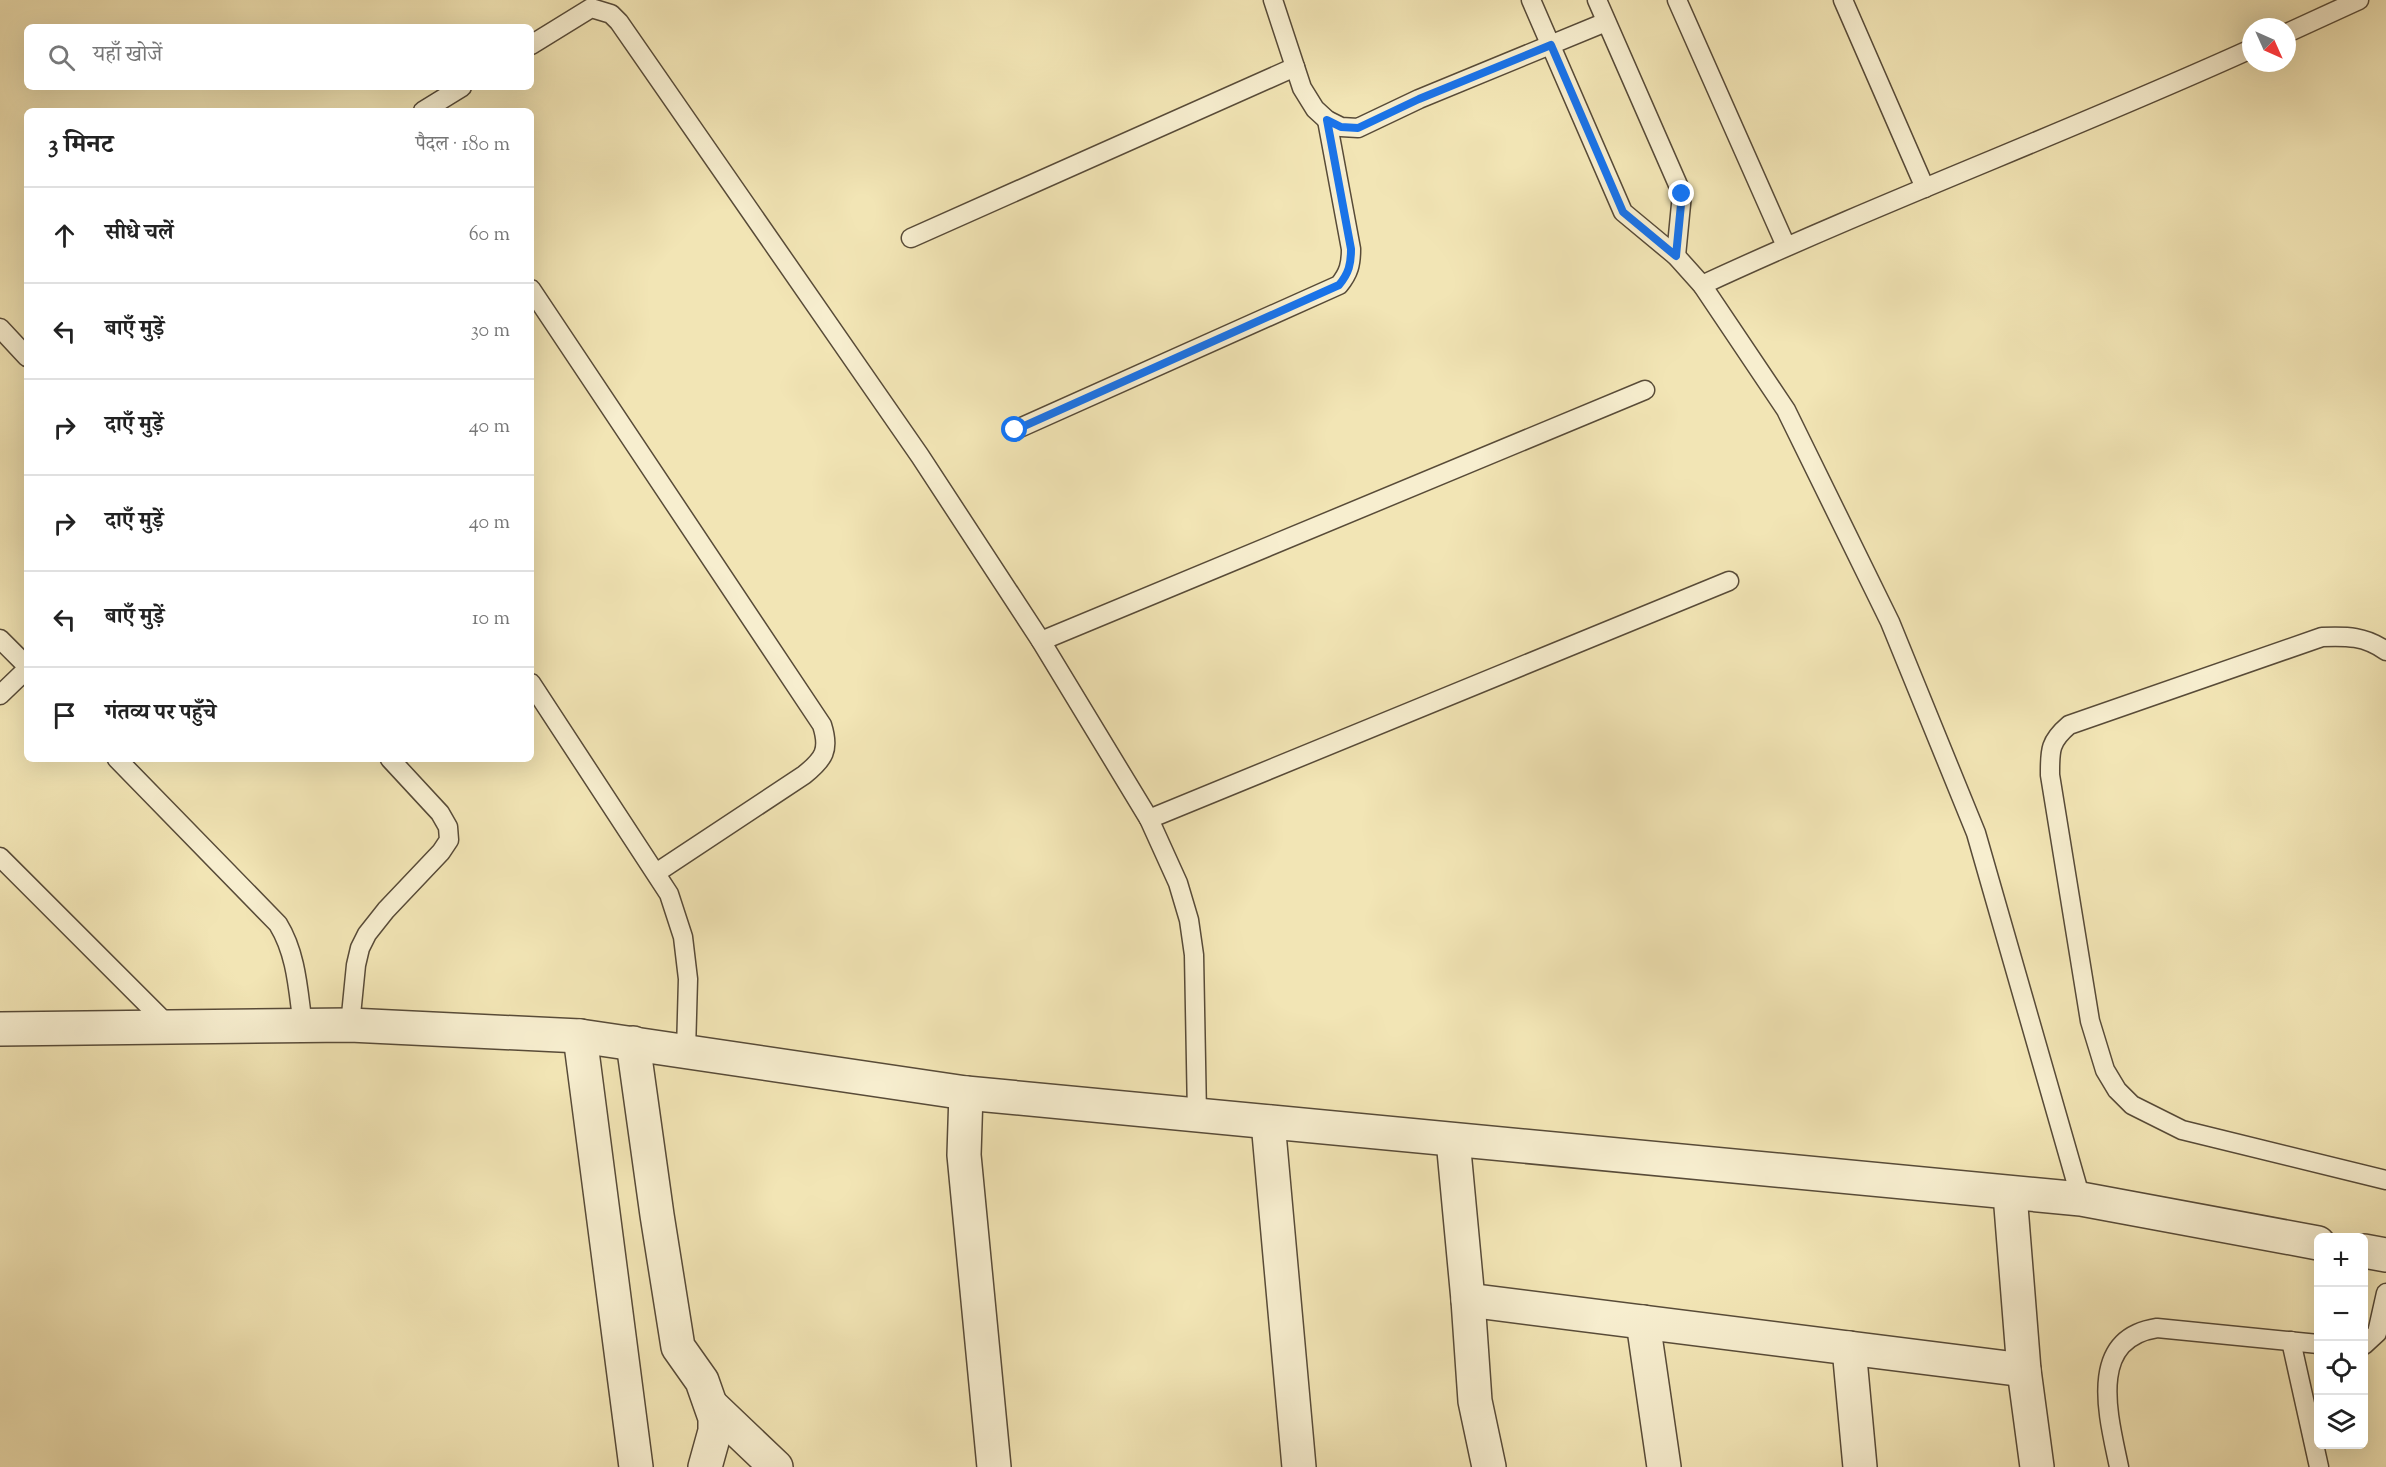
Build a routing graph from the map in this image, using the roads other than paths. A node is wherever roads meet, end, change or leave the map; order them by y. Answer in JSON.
{"nodes":[{"id":1,"x":1273,"y":0,"type":"edge"},
{"id":2,"x":1531,"y":0,"type":"edge"},
{"id":3,"x":1597,"y":0,"type":"edge"},
{"id":4,"x":1677,"y":0,"type":"edge"},
{"id":5,"x":1843,"y":0,"type":"edge"},
{"id":6,"x":2359,"y":0,"type":"edge"},
{"id":7,"x":1606,"y":22,"type":"junction"},
{"id":8,"x":2296,"y":29,"type":"edge"},
{"id":9,"x":534,"y":43,"type":"edge"},
{"id":10,"x":1551,"y":45,"type":"junction"},
{"id":11,"x":2242,"y":53,"type":"edge"},
{"id":12,"x":1295,"y":67,"type":"junction"},
{"id":13,"x":457,"y":90,"type":"edge"},
{"id":14,"x":428,"y":108,"type":"edge"},
{"id":15,"x":1327,"y":120,"type":"junction"},
{"id":16,"x":1925,"y":188,"type":"junction"},
{"id":17,"x":910,"y":238,"type":"dead end"},
{"id":18,"x":1786,"y":246,"type":"junction"},
{"id":19,"x":1676,"y":256,"type":"junction"},
{"id":20,"x":1702,"y":285,"type":"junction"},
{"id":21,"x":534,"y":293,"type":"edge"},
{"id":22,"x":0,"y":328,"type":"edge"},
{"id":23,"x":24,"y":354,"type":"edge"},
{"id":24,"x":1645,"y":390,"type":"dead end"},
{"id":25,"x":1015,"y":430,"type":"dead end"},
{"id":26,"x":1729,"y":581,"type":"dead end"},
{"id":27,"x":0,"y":639,"type":"edge"},
{"id":28,"x":1041,"y":641,"type":"junction"},
{"id":29,"x":2386,"y":651,"type":"edge"},
{"id":30,"x":24,"y":665,"type":"edge"},
{"id":31,"x":24,"y":671,"type":"edge"},
{"id":32,"x":534,"y":688,"type":"edge"},
{"id":33,"x":0,"y":695,"type":"edge"},
{"id":34,"x":120,"y":762,"type":"edge"},
{"id":35,"x":393,"y":762,"type":"edge"},
{"id":36,"x":1149,"y":819,"type":"junction"},
{"id":37,"x":0,"y":858,"type":"edge"},
{"id":38,"x":656,"y":873,"type":"junction"},
{"id":39,"x":350,"y":1025,"type":"junction"},
{"id":40,"x":303,"y":1026,"type":"junction"},
{"id":41,"x":170,"y":1027,"type":"junction"},
{"id":42,"x":0,"y":1029,"type":"edge"},
{"id":43,"x":580,"y":1035,"type":"junction"},
{"id":44,"x":633,"y":1043,"type":"junction"},
{"id":45,"x":686,"y":1052,"type":"junction"},
{"id":46,"x":966,"y":1094,"type":"junction"},
{"id":47,"x":1197,"y":1115,"type":"junction"},
{"id":48,"x":1268,"y":1122,"type":"junction"},
{"id":49,"x":1453,"y":1140,"type":"junction"},
{"id":50,"x":2386,"y":1180,"type":"edge"},
{"id":51,"x":2010,"y":1194,"type":"junction"},
{"id":52,"x":2081,"y":1199,"type":"junction"},
{"id":53,"x":2314,"y":1242,"type":"edge"},
{"id":54,"x":2368,"y":1252,"type":"edge"},
{"id":55,"x":2386,"y":1255,"type":"edge"},
{"id":56,"x":2386,"y":1293,"type":"edge"},
{"id":57,"x":1468,"y":1300,"type":"junction"},
{"id":58,"x":1643,"y":1322,"type":"junction"},
{"id":59,"x":2291,"y":1341,"type":"junction"},
{"id":60,"x":2368,"y":1341,"type":"edge"},
{"id":61,"x":2314,"y":1343,"type":"edge"},
{"id":62,"x":2368,"y":1346,"type":"edge"},
{"id":63,"x":1849,"y":1348,"type":"junction"},
{"id":64,"x":2386,"y":1349,"type":"edge"},
{"id":65,"x":2024,"y":1370,"type":"junction"},
{"id":66,"x":712,"y":1407,"type":"junction"},
{"id":67,"x":636,"y":1467,"type":"edge"},
{"id":68,"x":705,"y":1467,"type":"edge"},
{"id":69,"x":776,"y":1467,"type":"edge"},
{"id":70,"x":994,"y":1467,"type":"edge"},
{"id":71,"x":1299,"y":1467,"type":"edge"},
{"id":72,"x":1489,"y":1467,"type":"edge"},
{"id":73,"x":1665,"y":1467,"type":"edge"},
{"id":74,"x":1860,"y":1467,"type":"edge"},
{"id":75,"x":2037,"y":1467,"type":"edge"},
{"id":76,"x":2119,"y":1467,"type":"edge"},
{"id":77,"x":2319,"y":1467,"type":"edge"}],
"edges":[{"from":1,"to":12,"type":"lane"},
{"from":2,"to":10,"type":"lane"},
{"from":3,"to":7,"type":"lane"},
{"from":4,"to":18,"type":"lane"},
{"from":5,"to":16,"type":"lane"},
{"from":6,"to":8,"type":"lane"},
{"from":7,"to":10,"type":"lane"},
{"from":7,"to":19,"type":"lane"},
{"from":9,"to":28,"type":"lane"},
{"from":10,"to":15,"type":"lane"},
{"from":10,"to":19,"type":"lane"},
{"from":11,"to":16,"type":"lane"},
{"from":12,"to":15,"type":"lane"},
{"from":12,"to":17,"type":"lane"},
{"from":13,"to":14,"type":"lane"},
{"from":15,"to":25,"type":"lane"},
{"from":16,"to":18,"type":"lane"},
{"from":18,"to":20,"type":"lane"},
{"from":19,"to":20,"type":"lane"},
{"from":20,"to":52,"type":"lane"},
{"from":21,"to":38,"type":"lane"},
{"from":22,"to":23,"type":"lane"},
{"from":24,"to":28,"type":"lane"},
{"from":26,"to":36,"type":"lane"},
{"from":27,"to":30,"type":"lane"},
{"from":28,"to":36,"type":"lane"},
{"from":29,"to":50,"type":"lane"},
{"from":31,"to":33,"type":"lane"},
{"from":32,"to":38,"type":"lane"},
{"from":34,"to":40,"type":"lane"},
{"from":35,"to":39,"type":"lane"},
{"from":36,"to":47,"type":"lane"},
{"from":37,"to":41,"type":"lane"},
{"from":38,"to":45,"type":"lane"},
{"from":39,"to":40,"type":"street"},
{"from":39,"to":43,"type":"street"},
{"from":40,"to":41,"type":"street"},
{"from":41,"to":42,"type":"street"},
{"from":43,"to":44,"type":"street"},
{"from":43,"to":67,"type":"street"},
{"from":44,"to":45,"type":"street"},
{"from":44,"to":66,"type":"street"},
{"from":45,"to":46,"type":"street"},
{"from":46,"to":47,"type":"street"},
{"from":46,"to":70,"type":"street"},
{"from":47,"to":48,"type":"street"},
{"from":48,"to":49,"type":"street"},
{"from":48,"to":71,"type":"street"},
{"from":49,"to":51,"type":"street"},
{"from":49,"to":57,"type":"street"},
{"from":51,"to":52,"type":"street"},
{"from":51,"to":65,"type":"street"},
{"from":52,"to":53,"type":"street"},
{"from":54,"to":55,"type":"street"},
{"from":56,"to":60,"type":"lane"},
{"from":57,"to":58,"type":"street"},
{"from":57,"to":72,"type":"street"},
{"from":58,"to":63,"type":"street"},
{"from":58,"to":73,"type":"street"},
{"from":59,"to":61,"type":"lane"},
{"from":59,"to":76,"type":"lane"},
{"from":59,"to":77,"type":"lane"},
{"from":62,"to":64,"type":"lane"},
{"from":63,"to":65,"type":"street"},
{"from":63,"to":74,"type":"street"},
{"from":65,"to":75,"type":"street"},
{"from":66,"to":68,"type":"street"},
{"from":66,"to":69,"type":"street"}]}
